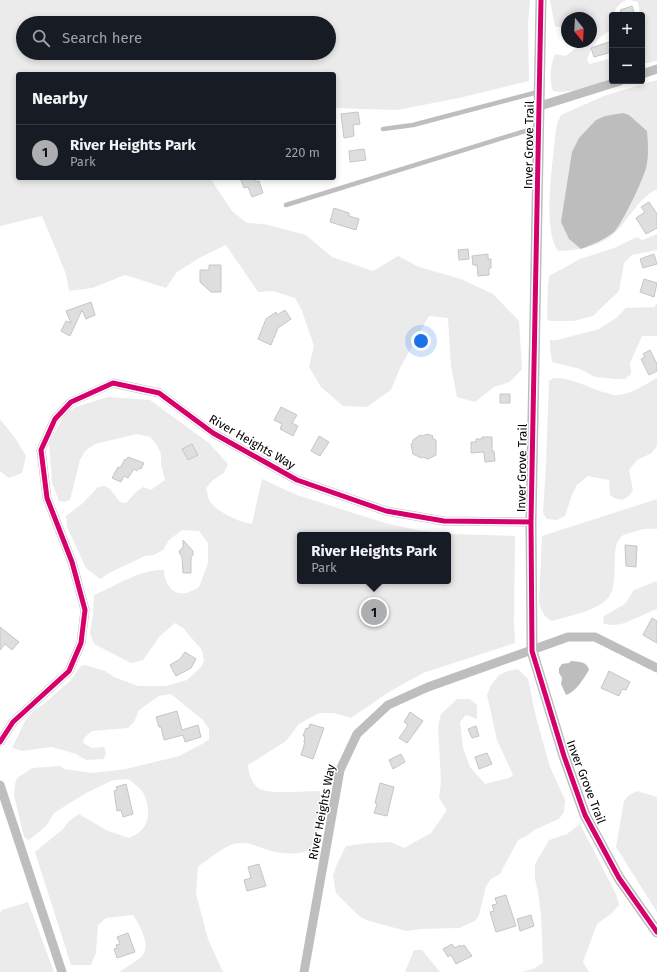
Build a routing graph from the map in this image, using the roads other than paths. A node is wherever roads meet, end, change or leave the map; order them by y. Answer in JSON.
{"nodes":[{"id":1,"x":541,"y":0,"type":"edge"},
{"id":2,"x":657,"y":69,"type":"edge"},
{"id":3,"x":645,"y":73,"type":"edge"},
{"id":4,"x":610,"y":84,"type":"edge"},
{"id":5,"x":540,"y":91,"type":"junction"},
{"id":6,"x":540,"y":106,"type":"junction"},
{"id":7,"x":539,"y":126,"type":"junction"},
{"id":8,"x":383,"y":129,"type":"dead end"},
{"id":9,"x":286,"y":204,"type":"dead end"},
{"id":10,"x":531,"y":522,"type":"junction"},
{"id":11,"x":532,"y":651,"type":"junction"},
{"id":12,"x":657,"y":668,"type":"edge"},
{"id":13,"x":0,"y":742,"type":"edge"},
{"id":14,"x":0,"y":785,"type":"edge"},
{"id":15,"x":657,"y":932,"type":"edge"},
{"id":16,"x":62,"y":972,"type":"edge"},
{"id":17,"x":304,"y":972,"type":"edge"}],
"edges":[{"from":1,"to":5,"type":"street","name":"Inver Grove Trail"},
{"from":2,"to":3,"type":"street"},
{"from":4,"to":6,"type":"street"},
{"from":5,"to":6,"type":"street","name":"Inver Grove Trail"},
{"from":5,"to":8,"type":"lane"},
{"from":6,"to":7,"type":"street","name":"Inver Grove Trail"},
{"from":7,"to":9,"type":"lane"},
{"from":7,"to":10,"type":"street","name":"Inver Grove Trail"},
{"from":10,"to":11,"type":"street","name":"Inver Grove Trail"},
{"from":10,"to":13,"type":"street","name":"River Heights Way"},
{"from":11,"to":12,"type":"street","name":"River Heights Way"},
{"from":11,"to":15,"type":"street","name":"Inver Grove Trail"},
{"from":11,"to":17,"type":"street","name":"River Heights Way"},
{"from":14,"to":16,"type":"street"}]}
